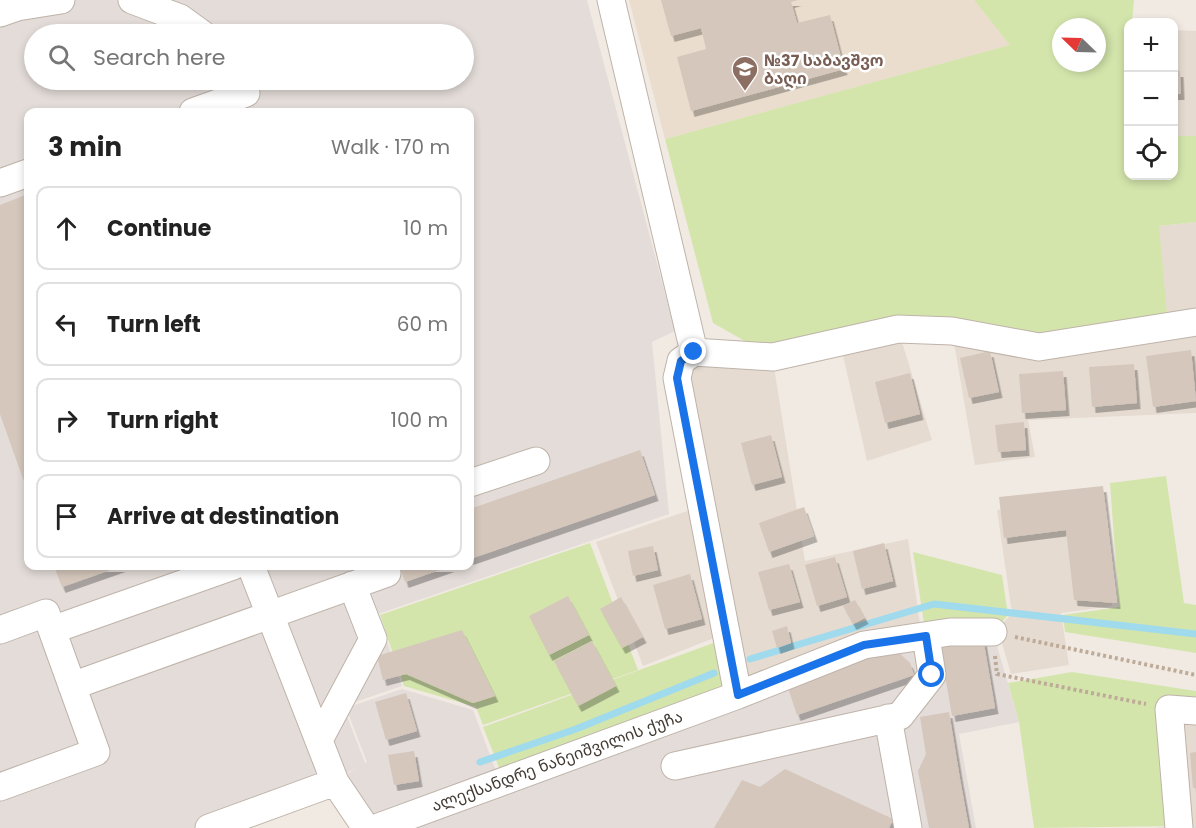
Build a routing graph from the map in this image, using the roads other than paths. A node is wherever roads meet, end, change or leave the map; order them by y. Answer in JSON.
{"nodes":[{"id":1,"x":61,"y":0,"type":"edge"},
{"id":2,"x":132,"y":0,"type":"edge"},
{"id":3,"x":154,"y":0,"type":"edge"},
{"id":4,"x":611,"y":0,"type":"edge"},
{"id":5,"x":0,"y":13,"type":"edge"},
{"id":6,"x":180,"y":18,"type":"junction"},
{"id":7,"x":188,"y":24,"type":"edge"},
{"id":8,"x":247,"y":95,"type":"edge"},
{"id":9,"x":206,"y":108,"type":"edge"},
{"id":10,"x":24,"y":174,"type":"edge"},
{"id":11,"x":0,"y":183,"type":"edge"},
{"id":12,"x":1196,"y":322,"type":"edge"},
{"id":13,"x":694,"y":352,"type":"junction"},
{"id":14,"x":536,"y":461,"type":"dead end"},
{"id":15,"x":474,"y":482,"type":"edge"},
{"id":16,"x":221,"y":570,"type":"edge"},
{"id":17,"x":253,"y":570,"type":"edge"},
{"id":18,"x":386,"y":570,"type":"edge"},
{"id":19,"x":352,"y":585,"type":"junction"},
{"id":20,"x":270,"y":615,"type":"junction"},
{"id":21,"x":0,"y":630,"type":"edge"},
{"id":22,"x":52,"y":630,"type":"junction"},
{"id":23,"x":993,"y":632,"type":"road end"},
{"id":24,"x":926,"y":636,"type":"junction"},
{"id":25,"x":72,"y":686,"type":"junction"},
{"id":26,"x":738,"y":695,"type":"junction"},
{"id":27,"x":1196,"y":711,"type":"edge"},
{"id":28,"x":888,"y":718,"type":"junction"},
{"id":29,"x":319,"y":740,"type":"junction"},
{"id":30,"x":675,"y":766,"type":"dead end"},
{"id":31,"x":335,"y":782,"type":"junction"},
{"id":32,"x":0,"y":787,"type":"edge"},
{"id":33,"x":209,"y":828,"type":"edge"},
{"id":34,"x":366,"y":828,"type":"edge"},
{"id":35,"x":376,"y":828,"type":"edge"},
{"id":36,"x":908,"y":828,"type":"edge"},
{"id":37,"x":1179,"y":828,"type":"edge"}],
"edges":[{"from":1,"to":5,"type":"street"},
{"from":2,"to":6,"type":"street"},
{"from":3,"to":6,"type":"street"},
{"from":4,"to":13,"type":"street"},
{"from":6,"to":7,"type":"street"},
{"from":8,"to":9,"type":"street"},
{"from":10,"to":11,"type":"street"},
{"from":12,"to":13,"type":"street"},
{"from":13,"to":26,"type":"street"},
{"from":14,"to":15,"type":"street"},
{"from":16,"to":22,"type":"street"},
{"from":17,"to":20,"type":"street"},
{"from":18,"to":19,"type":"street"},
{"from":19,"to":20,"type":"street"},
{"from":19,"to":29,"type":"street"},
{"from":20,"to":25,"type":"street"},
{"from":20,"to":29,"type":"street"},
{"from":21,"to":22,"type":"street"},
{"from":22,"to":25,"type":"street"},
{"from":23,"to":24,"type":"street","name":"ალექსანდრე ნანეიშვილის ქუჩა"},
{"from":24,"to":26,"type":"street","name":"ალექსანდრე ნანეიშვილის ქუჩა"},
{"from":24,"to":28,"type":"street"},
{"from":25,"to":32,"type":"street"},
{"from":26,"to":35,"type":"street","name":"ალექსანდრე ნანეიშვილის ქუჩა"},
{"from":27,"to":37,"type":"street"},
{"from":28,"to":30,"type":"street"},
{"from":28,"to":36,"type":"street"},
{"from":29,"to":31,"type":"street"},
{"from":31,"to":33,"type":"street"},
{"from":31,"to":34,"type":"street"}]}
